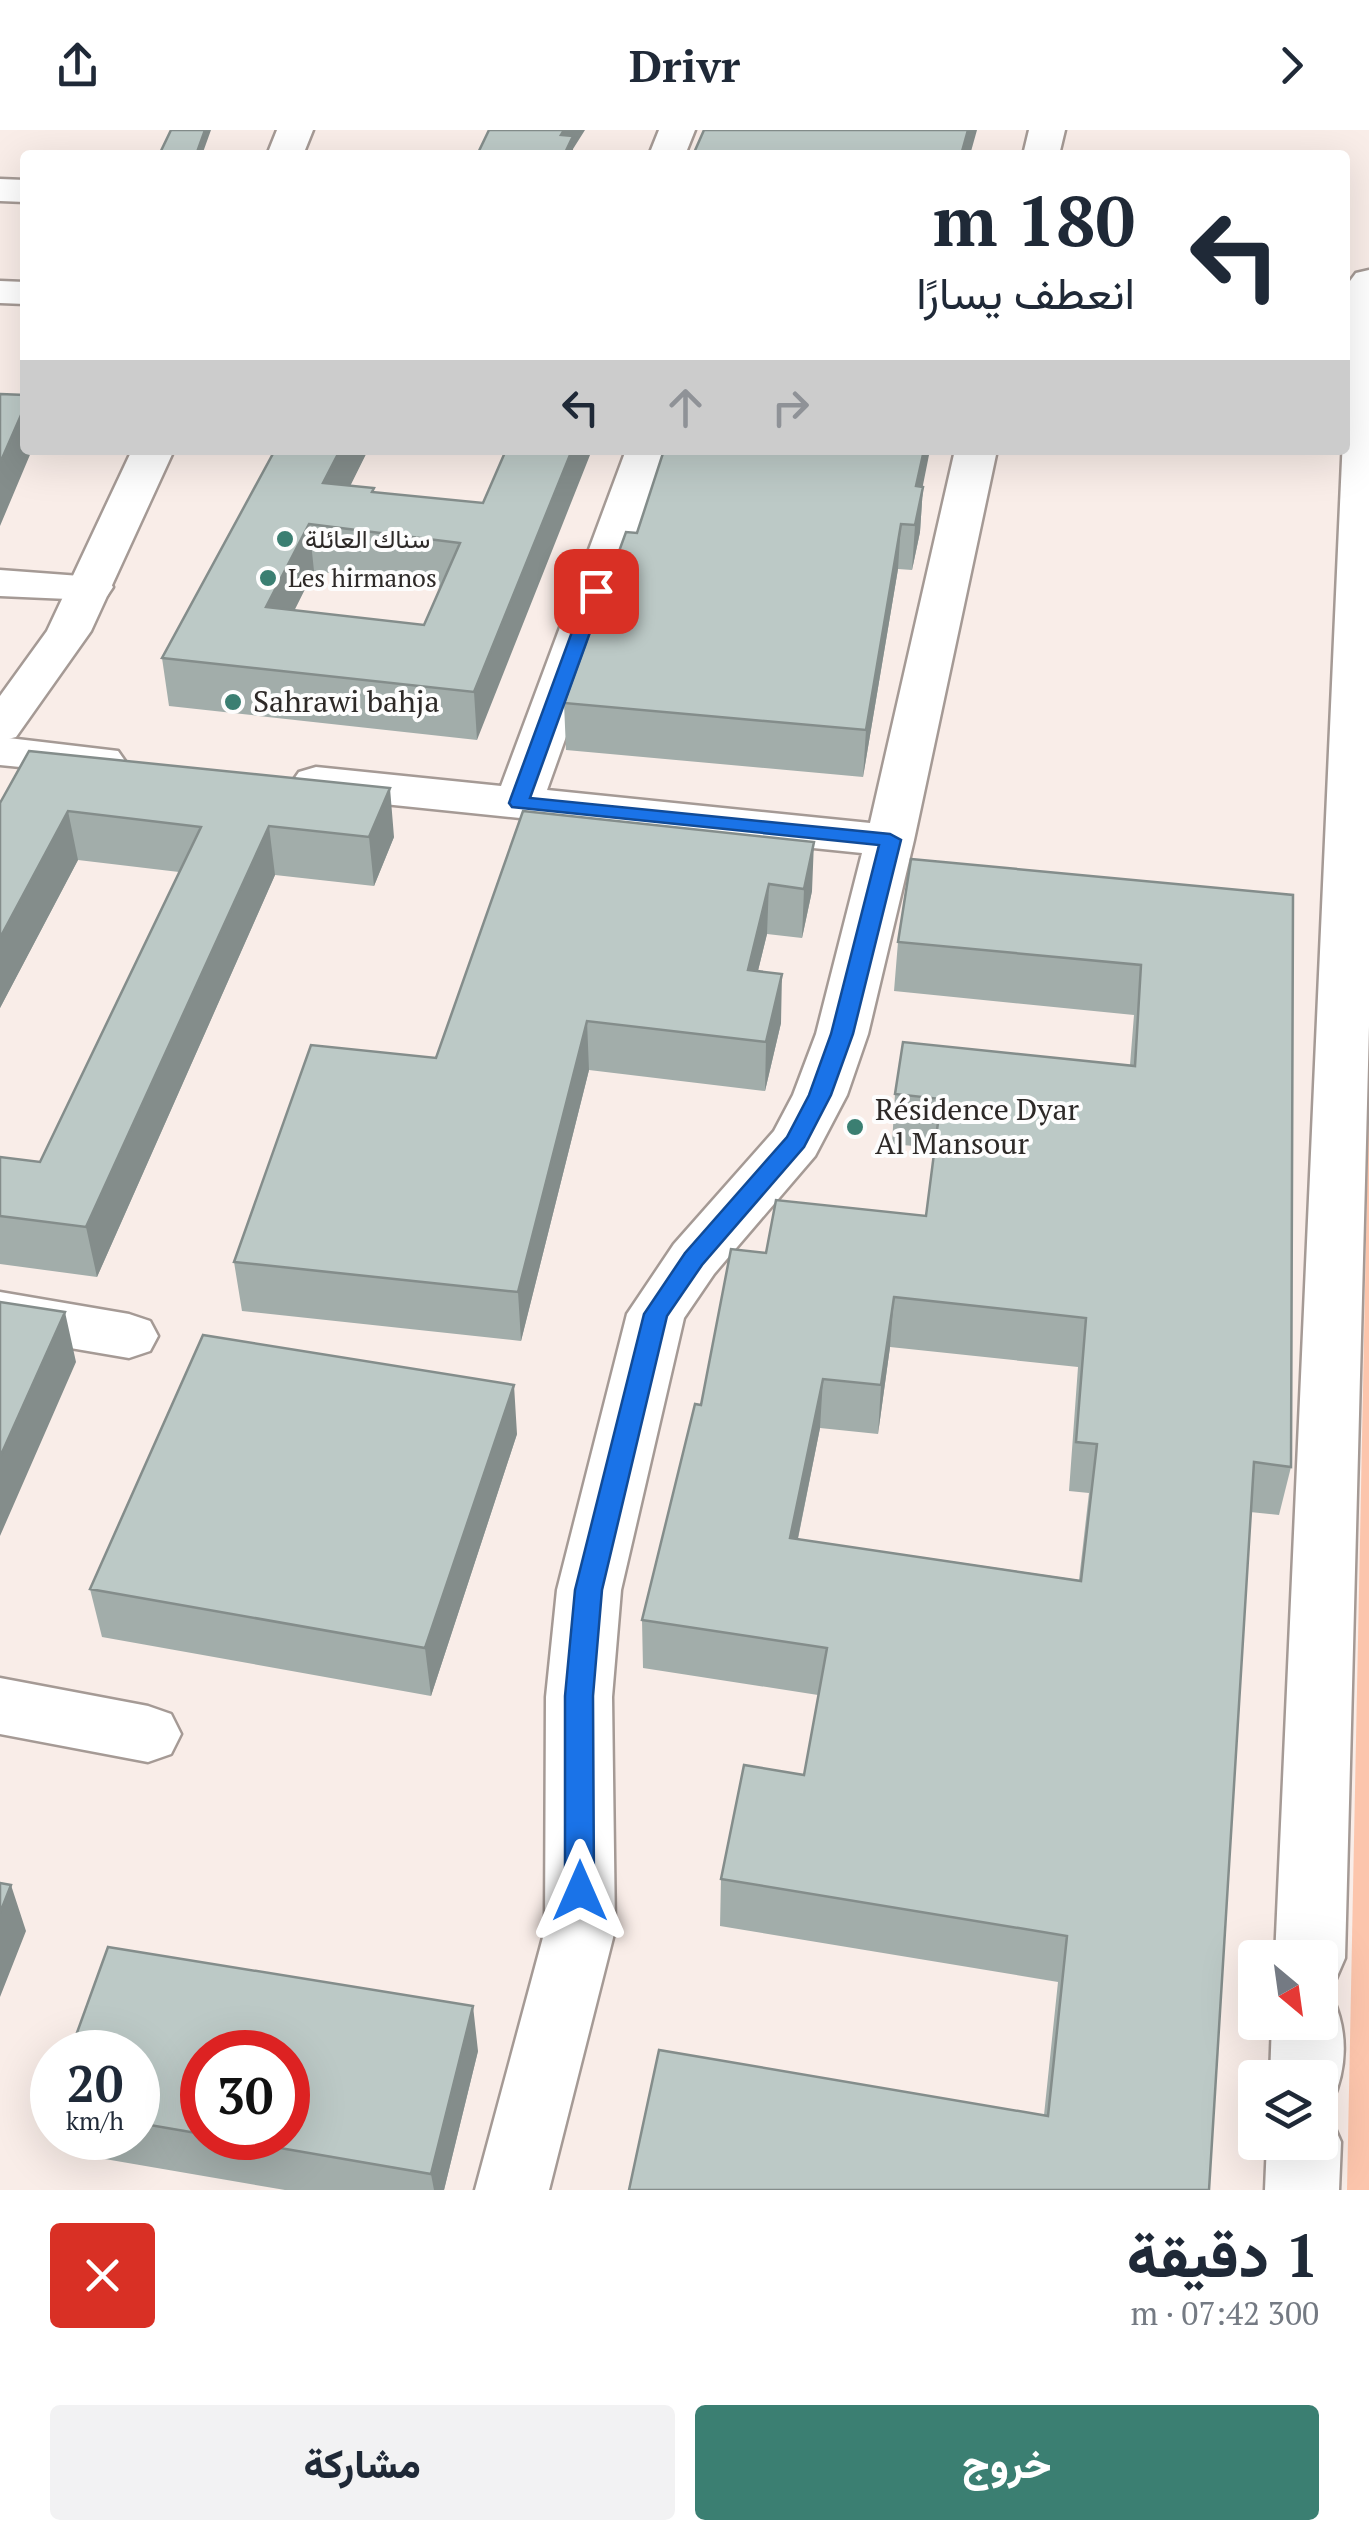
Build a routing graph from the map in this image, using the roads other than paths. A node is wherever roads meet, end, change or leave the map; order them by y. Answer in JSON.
{"nodes":[{"id":1,"x":1369,"y":282,"type":"edge"},
{"id":2,"x":151,"y":455,"type":"edge"},
{"id":3,"x":645,"y":455,"type":"edge"},
{"id":4,"x":975,"y":455,"type":"edge"},
{"id":5,"x":0,"y":583,"type":"edge"},
{"id":6,"x":92,"y":587,"type":"junction"},
{"id":7,"x":0,"y":726,"type":"edge"},
{"id":8,"x":0,"y":750,"type":"edge"},
{"id":9,"x":154,"y":766,"type":"edge"},
{"id":10,"x":269,"y":778,"type":"edge"},
{"id":11,"x":519,"y":803,"type":"junction"},
{"id":12,"x":890,"y":840,"type":"junction"},
{"id":13,"x":0,"y":1314,"type":"edge"},
{"id":14,"x":129,"y":1336,"type":"dead end"},
{"id":15,"x":0,"y":1706,"type":"edge"},
{"id":16,"x":148,"y":1734,"type":"dead end"},
{"id":17,"x":1311,"y":1940,"type":"edge"},
{"id":18,"x":1303,"y":2160,"type":"edge"},
{"id":19,"x":512,"y":2190,"type":"edge"},
{"id":20,"x":1302,"y":2190,"type":"edge"}],
"edges":[{"from":1,"to":17,"type":"street"},
{"from":2,"to":6,"type":"street"},
{"from":3,"to":11,"type":"street"},
{"from":4,"to":12,"type":"street"},
{"from":5,"to":6,"type":"street"},
{"from":6,"to":7,"type":"street"},
{"from":8,"to":9,"type":"street"},
{"from":10,"to":11,"type":"street"},
{"from":11,"to":12,"type":"street"},
{"from":12,"to":19,"type":"street"},
{"from":13,"to":14,"type":"street"},
{"from":15,"to":16,"type":"street"},
{"from":18,"to":20,"type":"street"}]}
